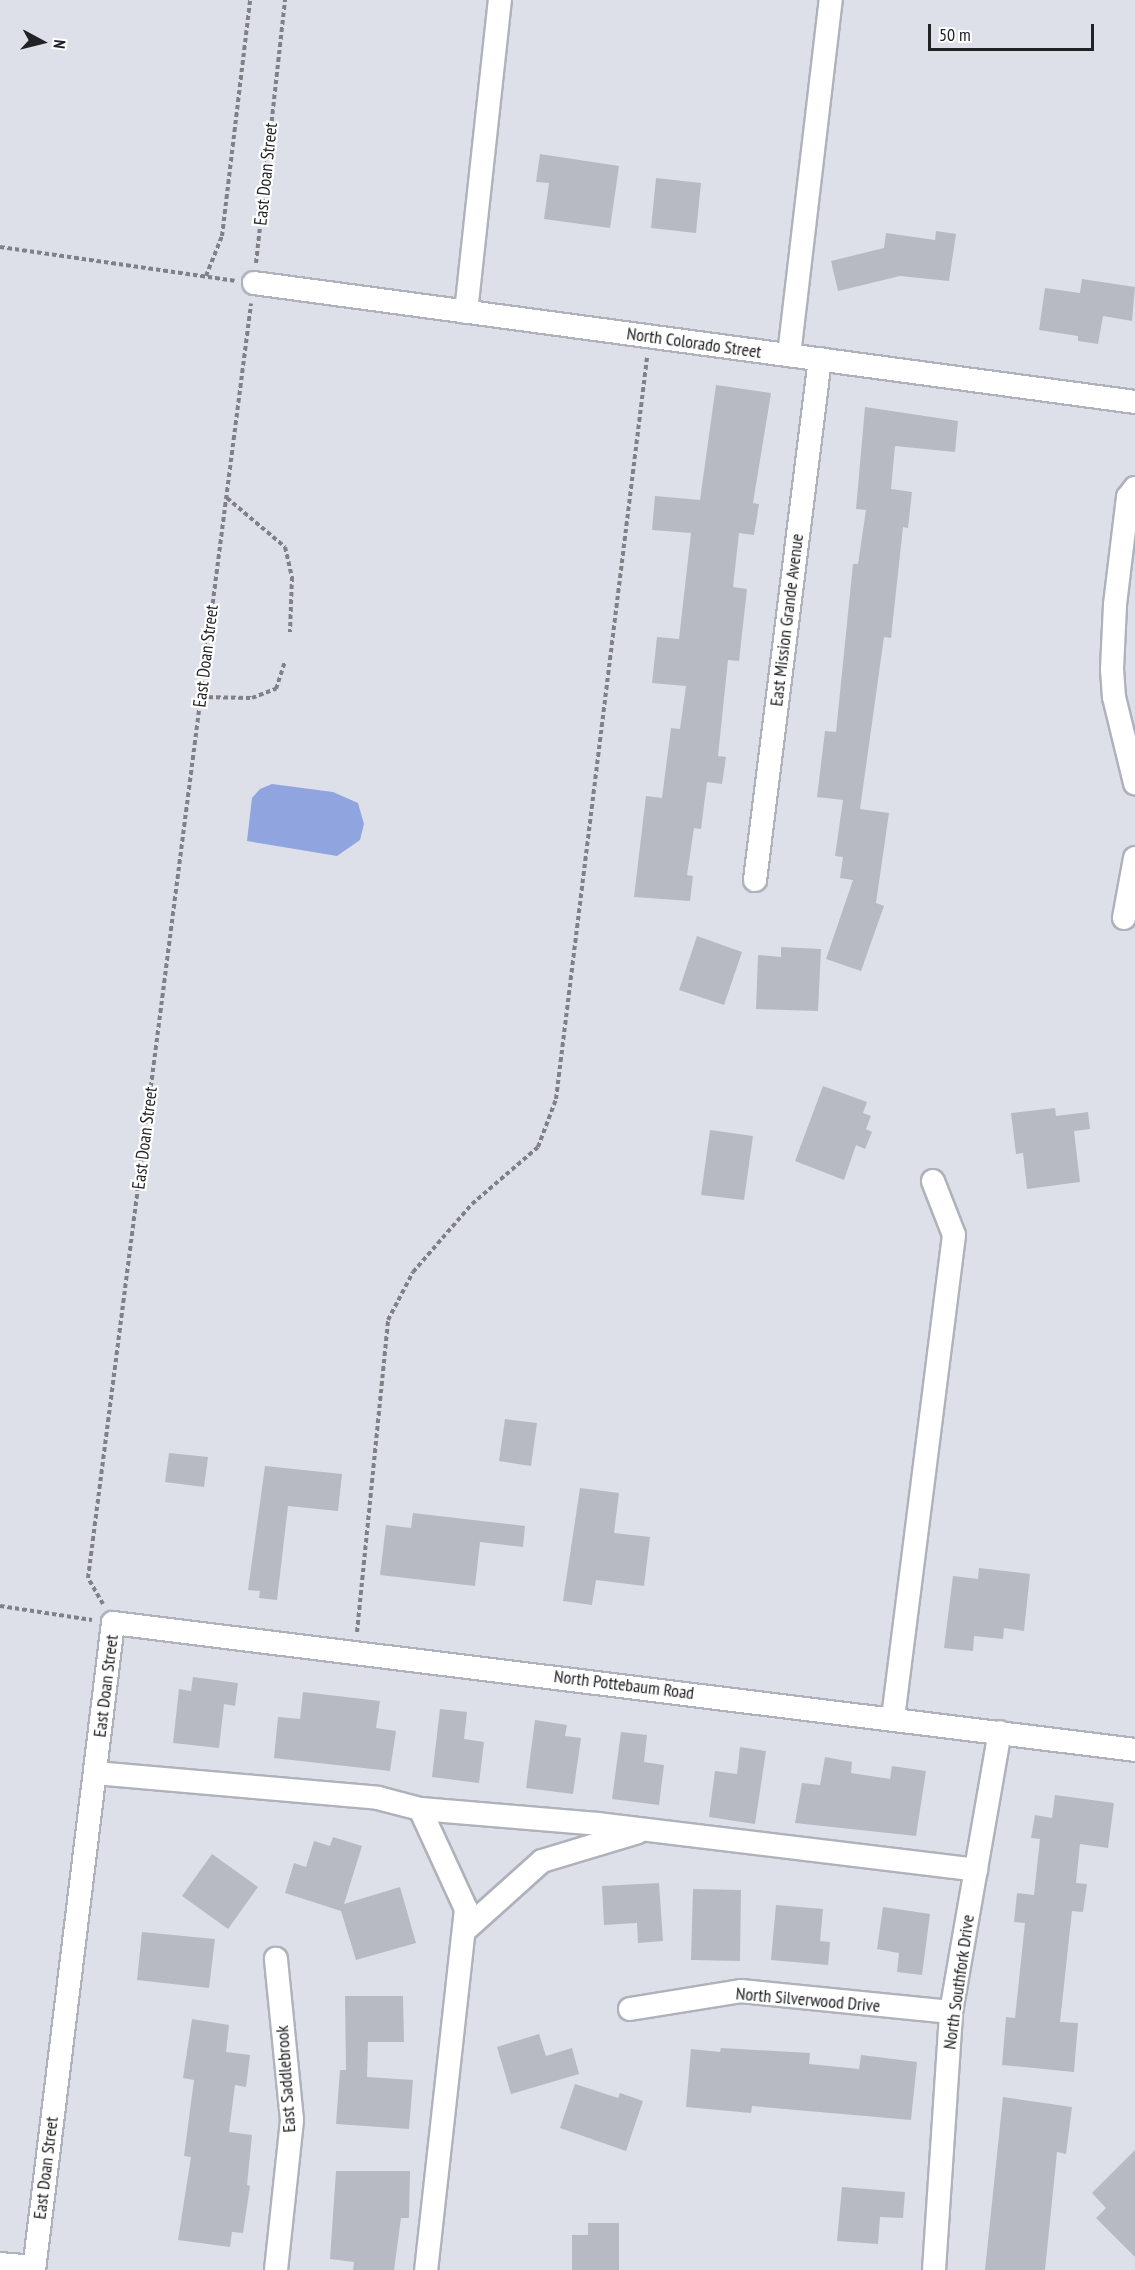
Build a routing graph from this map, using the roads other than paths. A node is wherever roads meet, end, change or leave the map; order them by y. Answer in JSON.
{"nodes":[{"id":1,"x":500,"y":0,"type":"edge"},
{"id":2,"x":831,"y":0,"type":"edge"},
{"id":3,"x":254,"y":283,"type":"road end"},
{"id":4,"x":466,"y":312,"type":"junction"},
{"id":5,"x":789,"y":355,"type":"junction"},
{"id":6,"x":820,"y":359,"type":"junction"},
{"id":7,"x":1135,"y":402,"type":"edge"},
{"id":8,"x":1135,"y":488,"type":"edge"},
{"id":9,"x":1135,"y":783,"type":"edge"},
{"id":10,"x":1135,"y":858,"type":"edge"},
{"id":11,"x":755,"y":880,"type":"dead end"},
{"id":12,"x":1125,"y":918,"type":"dead end"},
{"id":13,"x":933,"y":1181,"type":"dead end"},
{"id":14,"x":113,"y":1623,"type":"joint"},
{"id":15,"x":893,"y":1718,"type":"junction"},
{"id":16,"x":1000,"y":1732,"type":"junction"},
{"id":17,"x":1135,"y":1750,"type":"edge"},
{"id":18,"x":95,"y":1773,"type":"junction"},
{"id":19,"x":420,"y":1809,"type":"junction"},
{"id":20,"x":645,"y":1829,"type":"junction"},
{"id":21,"x":976,"y":1870,"type":"junction"},
{"id":22,"x":464,"y":1931,"type":"junction"},
{"id":23,"x":276,"y":1959,"type":"dead end"},
{"id":24,"x":630,"y":2010,"type":"dead end"},
{"id":25,"x":951,"y":2012,"type":"junction"},
{"id":26,"x":0,"y":2264,"type":"edge"},
{"id":27,"x":34,"y":2269,"type":"edge"},
{"id":28,"x":276,"y":2270,"type":"edge"},
{"id":29,"x":426,"y":2270,"type":"edge"},
{"id":30,"x":934,"y":2270,"type":"edge"}],
"edges":[{"from":1,"to":4,"type":"street"},
{"from":2,"to":5,"type":"street"},
{"from":3,"to":4,"type":"street","name":"North Colorado Street"},
{"from":4,"to":5,"type":"street","name":"North Colorado Street"},
{"from":5,"to":6,"type":"street","name":"North Colorado Street"},
{"from":6,"to":7,"type":"street","name":"North Colorado Street"},
{"from":6,"to":11,"type":"street","name":"East Mission Grande Avenue"},
{"from":8,"to":9,"type":"street"},
{"from":10,"to":12,"type":"street"},
{"from":13,"to":15,"type":"street"},
{"from":14,"to":15,"type":"street","name":"North Pottebaum Road"},
{"from":14,"to":18,"type":"street","name":"East Doan Street"},
{"from":15,"to":16,"type":"street","name":"North Pottebaum Road"},
{"from":16,"to":17,"type":"street","name":"North Pottebaum Road"},
{"from":16,"to":21,"type":"street","name":"North Southfork Drive"},
{"from":18,"to":19,"type":"street"},
{"from":18,"to":27,"type":"street","name":"East Doan Street"},
{"from":19,"to":20,"type":"street"},
{"from":19,"to":22,"type":"street"},
{"from":20,"to":21,"type":"street"},
{"from":20,"to":22,"type":"street"},
{"from":21,"to":25,"type":"street","name":"North Southfork Drive"},
{"from":22,"to":29,"type":"street"},
{"from":23,"to":28,"type":"street","name":"East Saddlebrook"},
{"from":24,"to":25,"type":"street","name":"North Silverwood Drive"},
{"from":25,"to":30,"type":"street","name":"North Southfork Drive"},
{"from":26,"to":27,"type":"street"}]}
